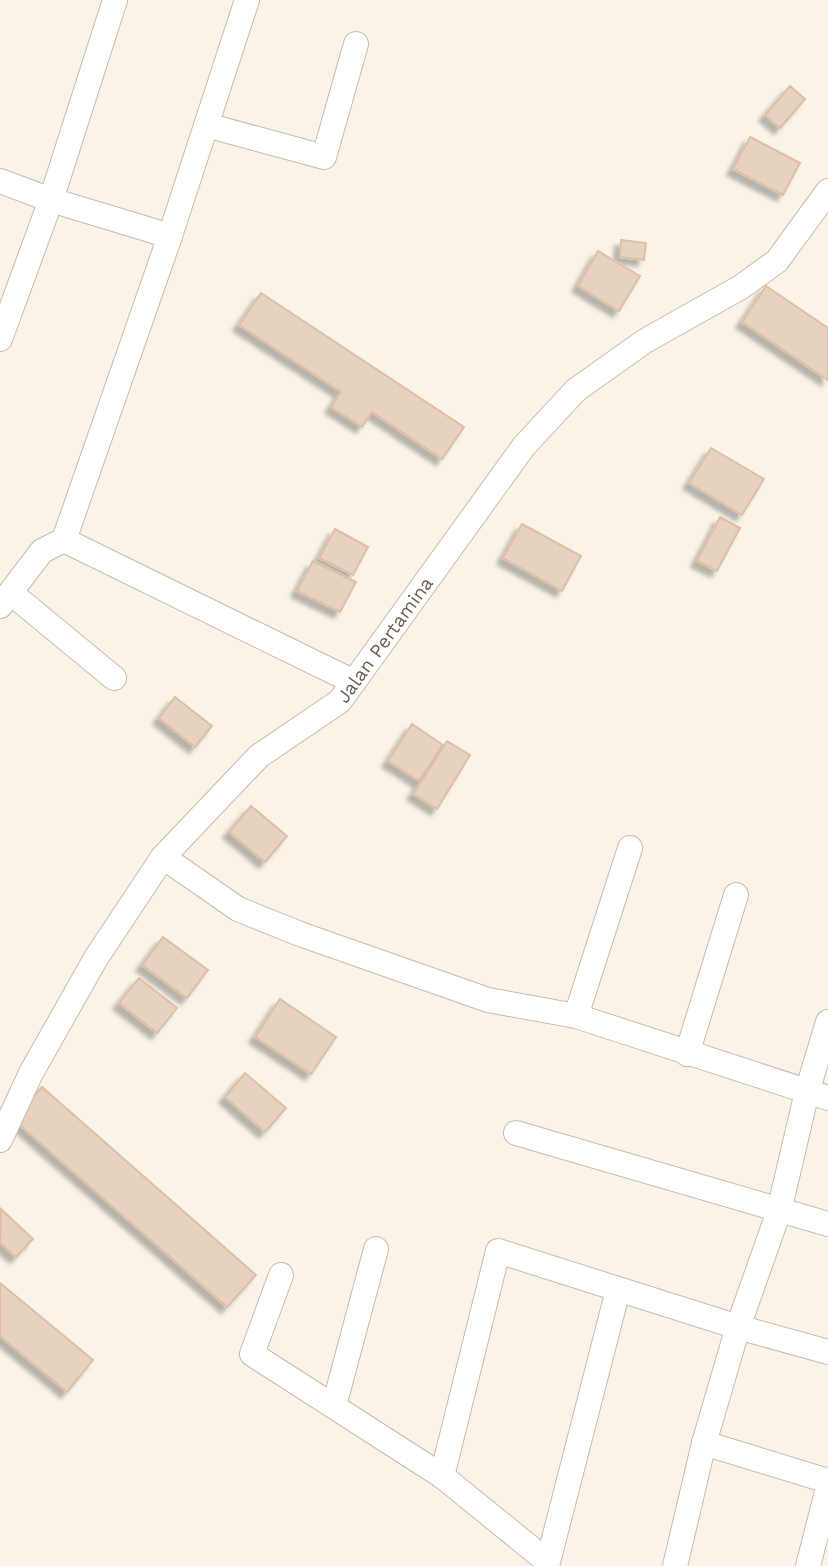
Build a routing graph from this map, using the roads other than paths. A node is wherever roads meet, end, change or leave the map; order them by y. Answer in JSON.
{"nodes":[{"id":1,"x":115,"y":0,"type":"edge"},
{"id":2,"x":247,"y":0,"type":"edge"},
{"id":3,"x":356,"y":44,"type":"dead end"},
{"id":4,"x":206,"y":125,"type":"junction"},
{"id":5,"x":0,"y":181,"type":"edge"},
{"id":6,"x":828,"y":191,"type":"edge"},
{"id":7,"x":51,"y":200,"type":"junction"},
{"id":8,"x":170,"y":236,"type":"junction"},
{"id":9,"x":0,"y":339,"type":"edge"},
{"id":10,"x":64,"y":541,"type":"junction"},
{"id":11,"x":6,"y":599,"type":"edge"},
{"id":12,"x":114,"y":678,"type":"dead end"},
{"id":13,"x":354,"y":682,"type":"junction"},
{"id":14,"x":630,"y":848,"type":"dead end"},
{"id":15,"x":163,"y":857,"type":"junction"},
{"id":16,"x":736,"y":895,"type":"dead end"},
{"id":17,"x":576,"y":1016,"type":"junction"},
{"id":18,"x":828,"y":1022,"type":"edge"},
{"id":19,"x":687,"y":1054,"type":"junction"},
{"id":20,"x":818,"y":1095,"type":"edge"},
{"id":21,"x":516,"y":1133,"type":"dead end"},
{"id":22,"x":0,"y":1140,"type":"edge"},
{"id":23,"x":779,"y":1211,"type":"junction"},
{"id":24,"x":828,"y":1224,"type":"edge"},
{"id":25,"x":376,"y":1249,"type":"dead end"},
{"id":26,"x":281,"y":1275,"type":"dead end"},
{"id":27,"x":618,"y":1290,"type":"junction"},
{"id":28,"x":738,"y":1327,"type":"junction"},
{"id":29,"x":828,"y":1352,"type":"edge"},
{"id":30,"x":334,"y":1406,"type":"junction"},
{"id":31,"x":704,"y":1443,"type":"junction"},
{"id":32,"x":442,"y":1476,"type":"junction"},
{"id":33,"x":828,"y":1481,"type":"edge"},
{"id":34,"x":828,"y":1488,"type":"edge"},
{"id":35,"x":555,"y":1564,"type":"edge"},
{"id":36,"x":676,"y":1566,"type":"edge"},
{"id":37,"x":808,"y":1566,"type":"edge"}],
"edges":[{"from":1,"to":7,"type":"street"},
{"from":2,"to":4,"type":"street"},
{"from":3,"to":4,"type":"street"},
{"from":4,"to":8,"type":"street"},
{"from":5,"to":7,"type":"street"},
{"from":6,"to":13,"type":"street","name":"Jalan Pertamina"},
{"from":7,"to":8,"type":"street"},
{"from":7,"to":9,"type":"street"},
{"from":8,"to":10,"type":"street"},
{"from":10,"to":11,"type":"street"},
{"from":10,"to":13,"type":"street"},
{"from":11,"to":12,"type":"street"},
{"from":13,"to":15,"type":"street","name":"Jalan Pertamina"},
{"from":14,"to":17,"type":"street"},
{"from":15,"to":17,"type":"street"},
{"from":15,"to":22,"type":"street","name":"Jalan Pertamina"},
{"from":16,"to":19,"type":"street"},
{"from":17,"to":19,"type":"street"},
{"from":18,"to":20,"type":"street"},
{"from":19,"to":20,"type":"street"},
{"from":20,"to":23,"type":"street"},
{"from":21,"to":23,"type":"street"},
{"from":23,"to":24,"type":"street"},
{"from":23,"to":28,"type":"street"},
{"from":25,"to":30,"type":"street"},
{"from":26,"to":30,"type":"street"},
{"from":27,"to":28,"type":"street"},
{"from":27,"to":32,"type":"street"},
{"from":27,"to":35,"type":"street"},
{"from":28,"to":29,"type":"street"},
{"from":28,"to":31,"type":"street"},
{"from":30,"to":32,"type":"street"},
{"from":31,"to":33,"type":"street"},
{"from":31,"to":36,"type":"street"},
{"from":32,"to":35,"type":"street"},
{"from":34,"to":37,"type":"street"}]}
